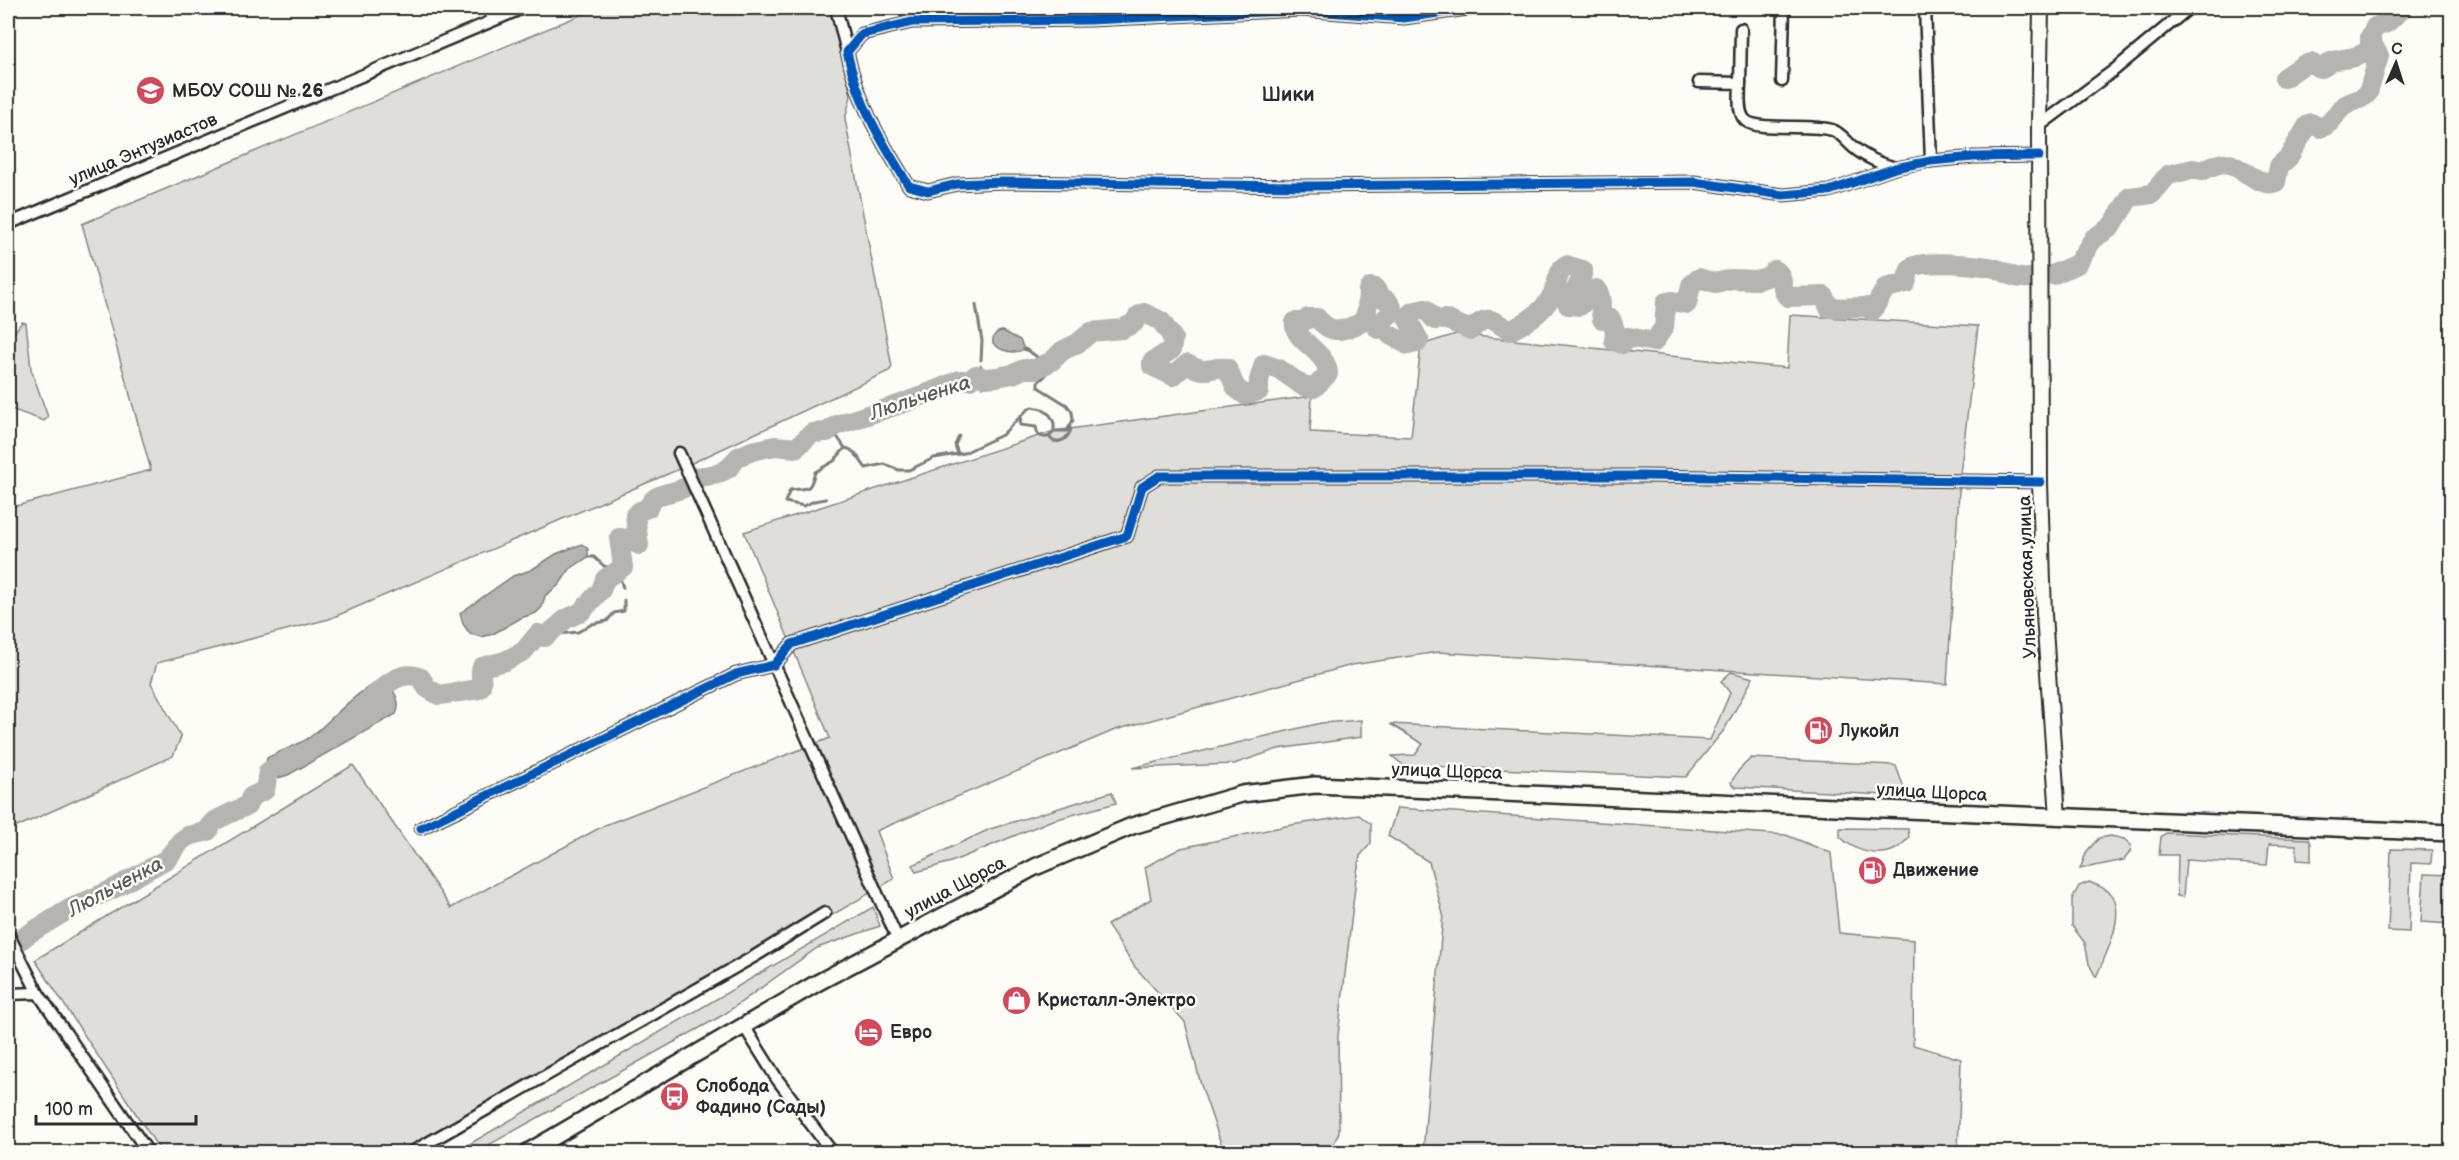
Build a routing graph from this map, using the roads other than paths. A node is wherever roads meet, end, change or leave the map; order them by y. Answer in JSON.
{"nodes":[{"id":1,"x":488,"y":8,"type":"edge"},
{"id":2,"x":523,"y":8,"type":"edge"},
{"id":3,"x":836,"y":8,"type":"edge"},
{"id":4,"x":1474,"y":8,"type":"edge"},
{"id":5,"x":1784,"y":8,"type":"edge"},
{"id":6,"x":1925,"y":8,"type":"edge"},
{"id":7,"x":2041,"y":8,"type":"edge"},
{"id":8,"x":2189,"y":8,"type":"edge"},
{"id":9,"x":494,"y":20,"type":"junction"},
{"id":10,"x":1741,"y":29,"type":"dead end"},
{"id":11,"x":847,"y":52,"type":"junction"},
{"id":12,"x":1782,"y":81,"type":"dead end"},
{"id":13,"x":1699,"y":82,"type":"dead end"},
{"id":14,"x":1740,"y":84,"type":"junction"},
{"id":15,"x":2039,"y":126,"type":"junction"},
{"id":16,"x":2039,"y":156,"type":"junction"},
{"id":17,"x":1930,"y":161,"type":"junction"},
{"id":18,"x":1895,"y":168,"type":"junction"},
{"id":19,"x":8,"y":224,"type":"edge"},
{"id":20,"x":679,"y":453,"type":"dead end"},
{"id":21,"x":2040,"y":482,"type":"junction"},
{"id":22,"x":774,"y":665,"type":"junction"},
{"id":23,"x":2058,"y":817,"type":"junction"},
{"id":24,"x":421,"y":828,"type":"dead end"},
{"id":25,"x":2451,"y":833,"type":"edge"},
{"id":26,"x":825,"y":914,"type":"dead end"},
{"id":27,"x":8,"y":934,"type":"edge"},
{"id":28,"x":898,"y":940,"type":"junction"},
{"id":29,"x":38,"y":993,"type":"junction"},
{"id":30,"x":8,"y":994,"type":"edge"},
{"id":31,"x":744,"y":1026,"type":"junction"},
{"id":32,"x":148,"y":1152,"type":"edge"},
{"id":33,"x":412,"y":1152,"type":"edge"},
{"id":34,"x":528,"y":1152,"type":"edge"},
{"id":35,"x":832,"y":1152,"type":"edge"}],
"edges":[{"from":1,"to":9,"type":"street"},
{"from":2,"to":9,"type":"street","name":"улица Энтузиастов"},
{"from":3,"to":11,"type":"street"},
{"from":4,"to":11,"type":"street"},
{"from":5,"to":12,"type":"street"},
{"from":6,"to":17,"type":"street"},
{"from":7,"to":15,"type":"main road","name":"Ульяновская улица"},
{"from":8,"to":15,"type":"street"},
{"from":9,"to":19,"type":"street","name":"улица Энтузиастов"},
{"from":10,"to":14,"type":"street"},
{"from":11,"to":18,"type":"street"},
{"from":13,"to":14,"type":"street"},
{"from":14,"to":18,"type":"street"},
{"from":15,"to":16,"type":"main road","name":"Ульяновская улица"},
{"from":16,"to":17,"type":"street"},
{"from":16,"to":21,"type":"main road","name":"Ульяновская улица"},
{"from":17,"to":18,"type":"street"},
{"from":20,"to":22,"type":"street"},
{"from":21,"to":22,"type":"street"},
{"from":21,"to":23,"type":"main road","name":"Ульяновская улица"},
{"from":22,"to":24,"type":"street"},
{"from":22,"to":28,"type":"street"},
{"from":23,"to":25,"type":"main road","name":"улица Щорса"},
{"from":23,"to":28,"type":"main road","name":"улица Щорса"},
{"from":26,"to":33,"type":"street"},
{"from":27,"to":29,"type":"street"},
{"from":28,"to":31,"type":"main road","name":"улица Щорса"},
{"from":29,"to":30,"type":"street"},
{"from":29,"to":32,"type":"street"},
{"from":31,"to":34,"type":"main road","name":"улица Щорса"},
{"from":31,"to":35,"type":"street"}]}
